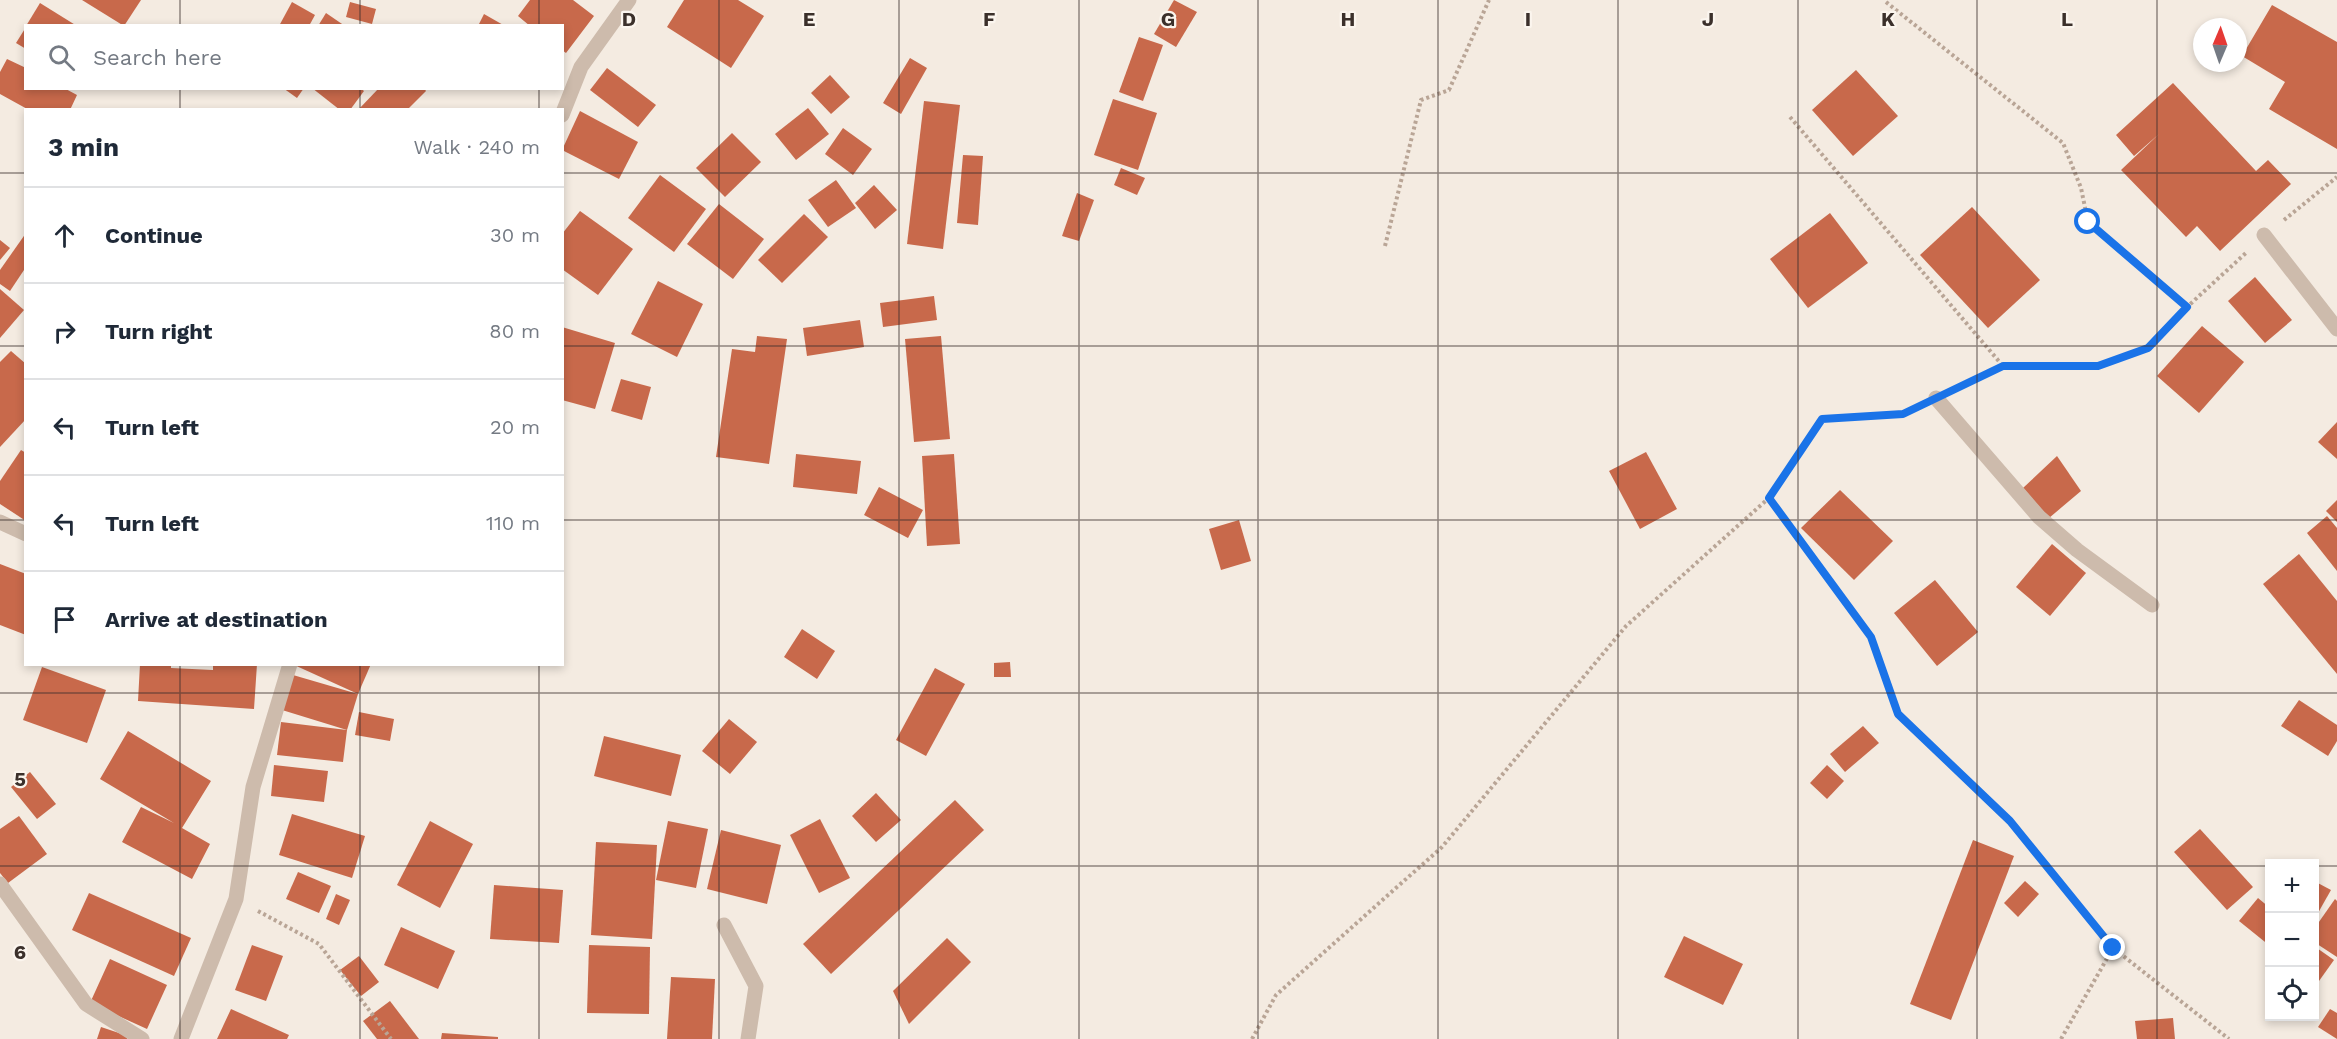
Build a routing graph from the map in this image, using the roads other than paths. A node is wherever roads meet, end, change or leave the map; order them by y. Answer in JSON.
{"nodes":[{"id":1,"x":629,"y":0,"type":"edge"},
{"id":2,"x":564,"y":110,"type":"edge"},
{"id":3,"x":2264,"y":235,"type":"road end"},
{"id":4,"x":2337,"y":329,"type":"edge"},
{"id":5,"x":1936,"y":398,"type":"road end"},
{"id":6,"x":0,"y":522,"type":"edge"},
{"id":7,"x":24,"y":533,"type":"edge"},
{"id":8,"x":2151,"y":605,"type":"dead end"},
{"id":9,"x":289,"y":666,"type":"edge"},
{"id":10,"x":0,"y":884,"type":"edge"},
{"id":11,"x":724,"y":925,"type":"dead end"},
{"id":12,"x":142,"y":1039,"type":"edge"},
{"id":13,"x":181,"y":1039,"type":"edge"},
{"id":14,"x":748,"y":1039,"type":"edge"}],
"edges":[{"from":1,"to":2,"type":"street"},
{"from":3,"to":4,"type":"street"},
{"from":5,"to":8,"type":"street"},
{"from":6,"to":7,"type":"street"},
{"from":9,"to":13,"type":"street"},
{"from":10,"to":12,"type":"street"},
{"from":11,"to":14,"type":"street"}]}
